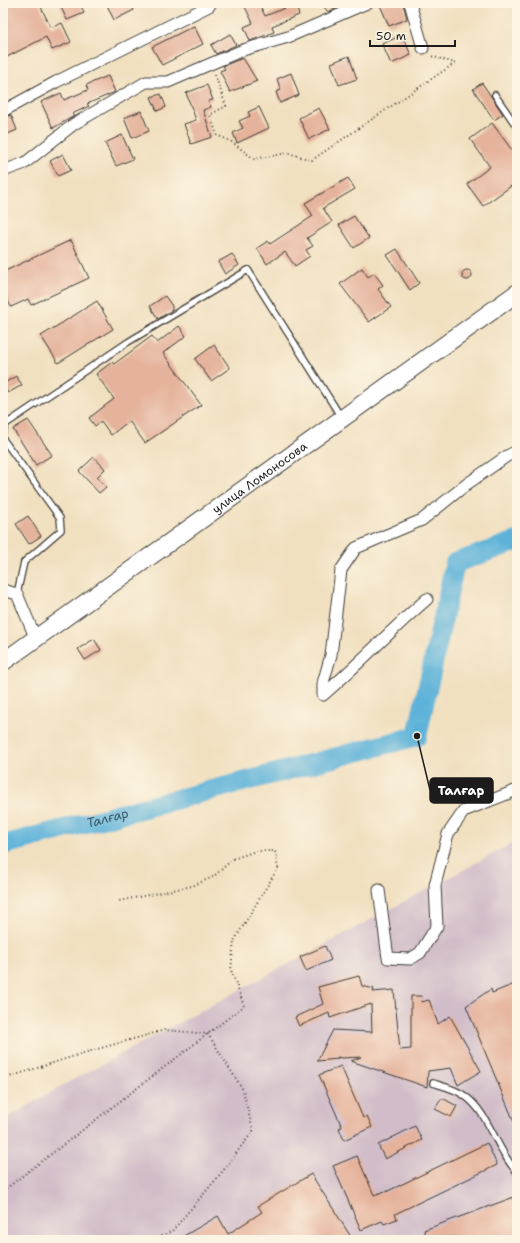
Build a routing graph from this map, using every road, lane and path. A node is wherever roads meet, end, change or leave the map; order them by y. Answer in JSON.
{"nodes":[{"id":1,"x":211,"y":3,"type":"edge"},
{"id":2,"x":367,"y":3,"type":"edge"},
{"id":3,"x":410,"y":3,"type":"edge"},
{"id":4,"x":423,"y":48,"type":"joint"},
{"id":5,"x":211,"y":64,"type":"junction"},
{"id":6,"x":495,"y":95,"type":"dead end"},
{"id":7,"x":3,"y":111,"type":"edge"},
{"id":8,"x":517,"y":127,"type":"edge"},
{"id":9,"x":3,"y":171,"type":"edge"},
{"id":10,"x":517,"y":293,"type":"edge"},
{"id":11,"x":342,"y":419,"type":"junction"},
{"id":12,"x":3,"y":432,"type":"edge"},
{"id":13,"x":3,"y":439,"type":"edge"},
{"id":14,"x":517,"y":450,"type":"edge"},
{"id":15,"x":3,"y":590,"type":"edge"},
{"id":16,"x":17,"y":594,"type":"junction"},
{"id":17,"x":427,"y":599,"type":"dead end"},
{"id":18,"x":36,"y":639,"type":"junction"},
{"id":19,"x":3,"y":662,"type":"edge"},
{"id":20,"x":517,"y":790,"type":"edge"},
{"id":21,"x":379,"y":890,"type":"dead end"},
{"id":22,"x":119,"y":901,"type":"dead end"},
{"id":23,"x":208,"y":1034,"type":"junction"},
{"id":24,"x":3,"y":1079,"type":"edge"},
{"id":25,"x":433,"y":1083,"type":"dead end"},
{"id":26,"x":517,"y":1172,"type":"edge"},
{"id":27,"x":3,"y":1191,"type":"edge"},
{"id":28,"x":153,"y":1240,"type":"edge"}],
"edges":[{"from":1,"to":7,"type":"street"},
{"from":2,"to":5,"type":"street"},
{"from":3,"to":4,"type":"street"},
{"from":4,"to":5,"type":"path"},
{"from":5,"to":9,"type":"street"},
{"from":6,"to":8,"type":"lane"},
{"from":10,"to":11,"type":"main road","name":"улица Ломоносова"},
{"from":11,"to":12,"type":"lane"},
{"from":11,"to":18,"type":"main road","name":"улица Ломоносова"},
{"from":13,"to":16,"type":"lane"},
{"from":14,"to":17,"type":"street"},
{"from":15,"to":16,"type":"street"},
{"from":16,"to":18,"type":"street"},
{"from":18,"to":19,"type":"main road","name":"улица Ломоносова"},
{"from":20,"to":21,"type":"street"},
{"from":22,"to":23,"type":"path"},
{"from":23,"to":24,"type":"path"},
{"from":23,"to":27,"type":"path"},
{"from":23,"to":28,"type":"path"},
{"from":25,"to":26,"type":"lane"}]}
